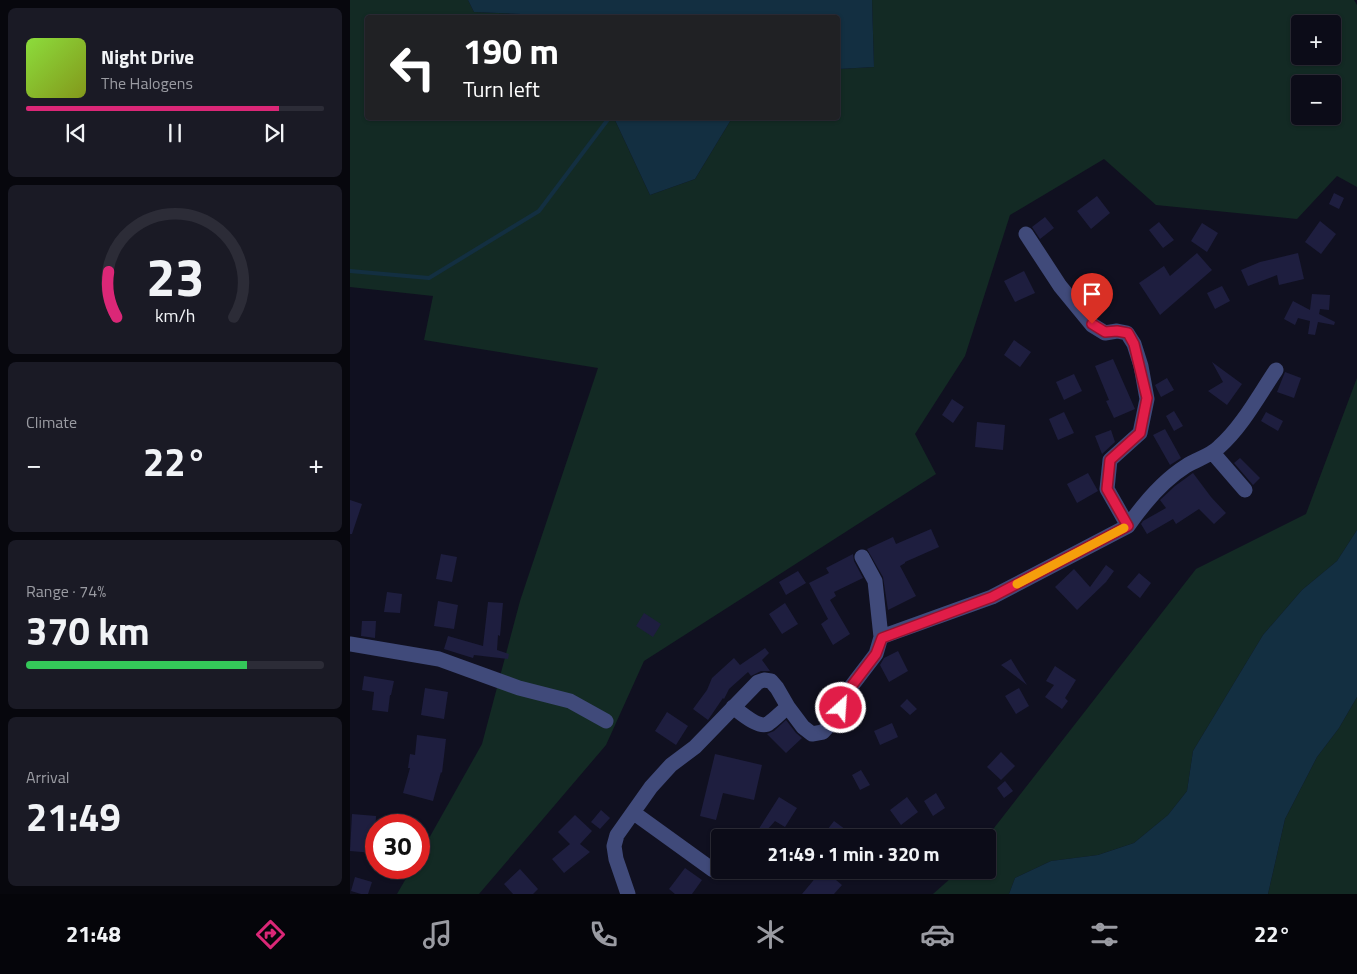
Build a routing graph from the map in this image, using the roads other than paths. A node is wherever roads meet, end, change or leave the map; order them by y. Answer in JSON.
{"nodes":[{"id":1,"x":1026,"y":234,"type":"dead end"},
{"id":2,"x":1276,"y":370,"type":"dead end"},
{"id":3,"x":1213,"y":452,"type":"junction"},
{"id":4,"x":1245,"y":490,"type":"dead end"},
{"id":5,"x":1128,"y":526,"type":"junction"},
{"id":6,"x":862,"y":557,"type":"dead end"},
{"id":7,"x":882,"y":638,"type":"junction"},
{"id":8,"x":350,"y":644,"type":"edge"},
{"id":9,"x":788,"y":707,"type":"junction"},
{"id":10,"x":732,"y":708,"type":"junction"},
{"id":11,"x":606,"y":721,"type":"dead end"},
{"id":12,"x":634,"y":813,"type":"junction"},
{"id":13,"x":711,"y":869,"type":"edge"},
{"id":14,"x":628,"y":894,"type":"edge"}],
"edges":[{"from":1,"to":5,"type":"street"},
{"from":2,"to":3,"type":"street"},
{"from":3,"to":4,"type":"street"},
{"from":3,"to":5,"type":"street"},
{"from":5,"to":7,"type":"street"},
{"from":6,"to":7,"type":"street"},
{"from":7,"to":9,"type":"street"},
{"from":8,"to":11,"type":"street"},
{"from":9,"to":10,"type":"street"},
{"from":9,"to":10,"type":"street"},
{"from":10,"to":12,"type":"street"},
{"from":12,"to":13,"type":"street"},
{"from":12,"to":14,"type":"street"}]}
